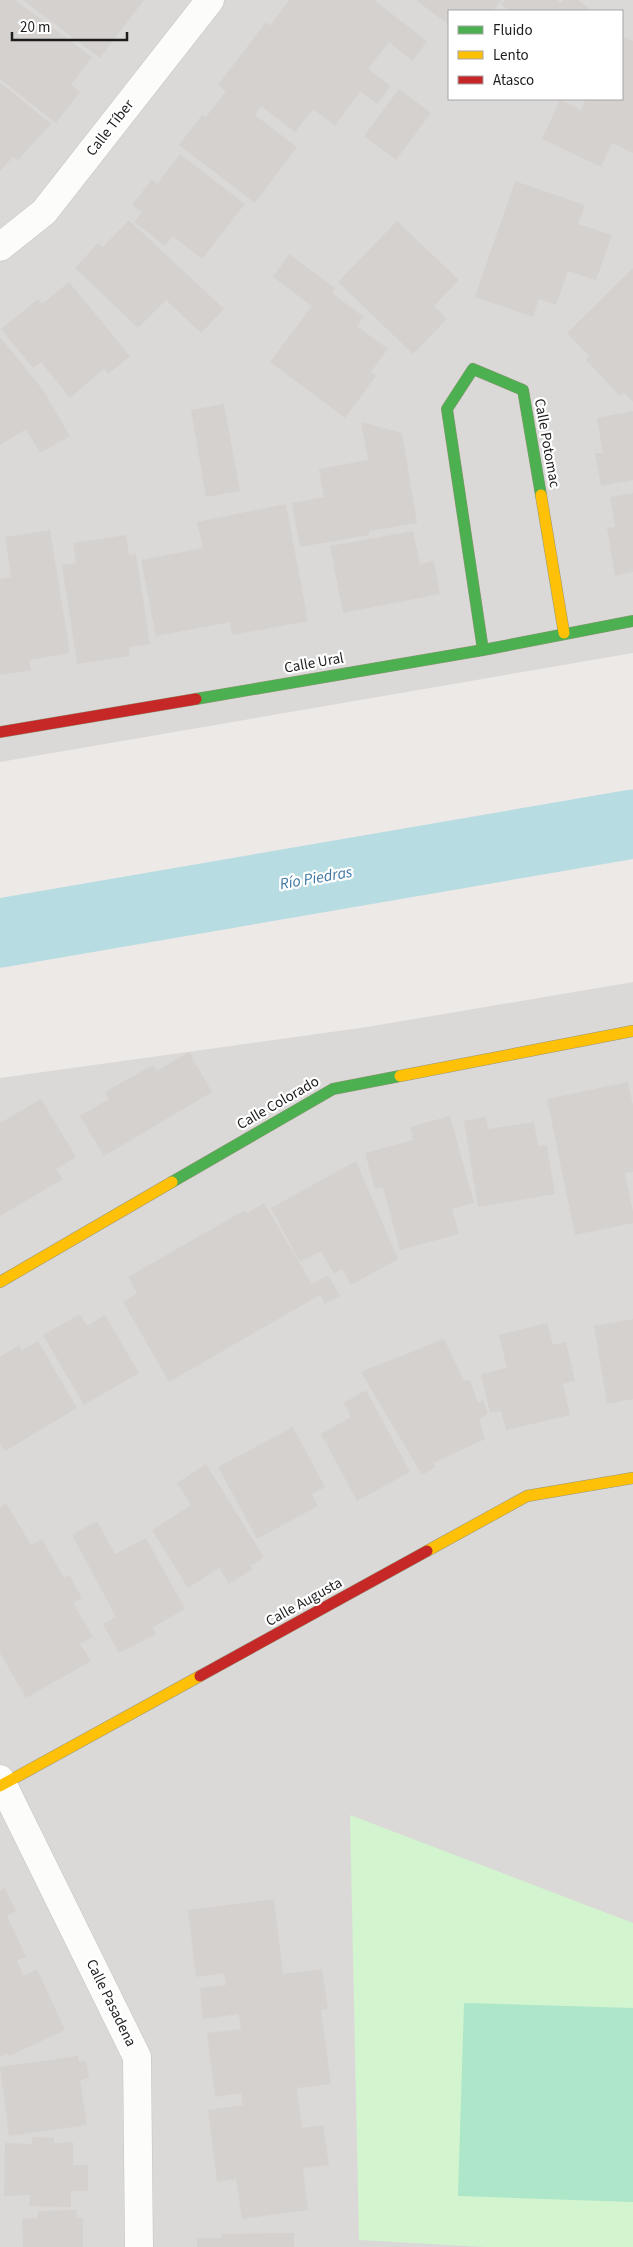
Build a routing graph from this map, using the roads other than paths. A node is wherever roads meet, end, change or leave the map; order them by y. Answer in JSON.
{"nodes":[{"id":1,"x":210,"y":0,"type":"edge"},
{"id":2,"x":0,"y":247,"type":"edge"},
{"id":3,"x":633,"y":621,"type":"edge"},
{"id":4,"x":564,"y":633,"type":"junction"},
{"id":5,"x":484,"y":650,"type":"junction"},
{"id":6,"x":0,"y":732,"type":"edge"},
{"id":7,"x":633,"y":1031,"type":"edge"},
{"id":8,"x":0,"y":1282,"type":"edge"},
{"id":9,"x":633,"y":1478,"type":"edge"},
{"id":10,"x":1,"y":1783,"type":"edge"},
{"id":11,"x":139,"y":2247,"type":"edge"}],
"edges":[{"from":1,"to":2,"type":"street","name":"Calle Tíber"},
{"from":3,"to":4,"type":"street","name":"Calle Ural"},
{"from":4,"to":5,"type":"street","name":"Calle Ural"},
{"from":4,"to":5,"type":"street","name":"Calle Potomac"},
{"from":5,"to":6,"type":"street","name":"Calle Ural"},
{"from":7,"to":8,"type":"street","name":"Calle Colorado"},
{"from":9,"to":10,"type":"street","name":"Calle Augusta"},
{"from":10,"to":11,"type":"street","name":"Calle Pasadena"}]}
